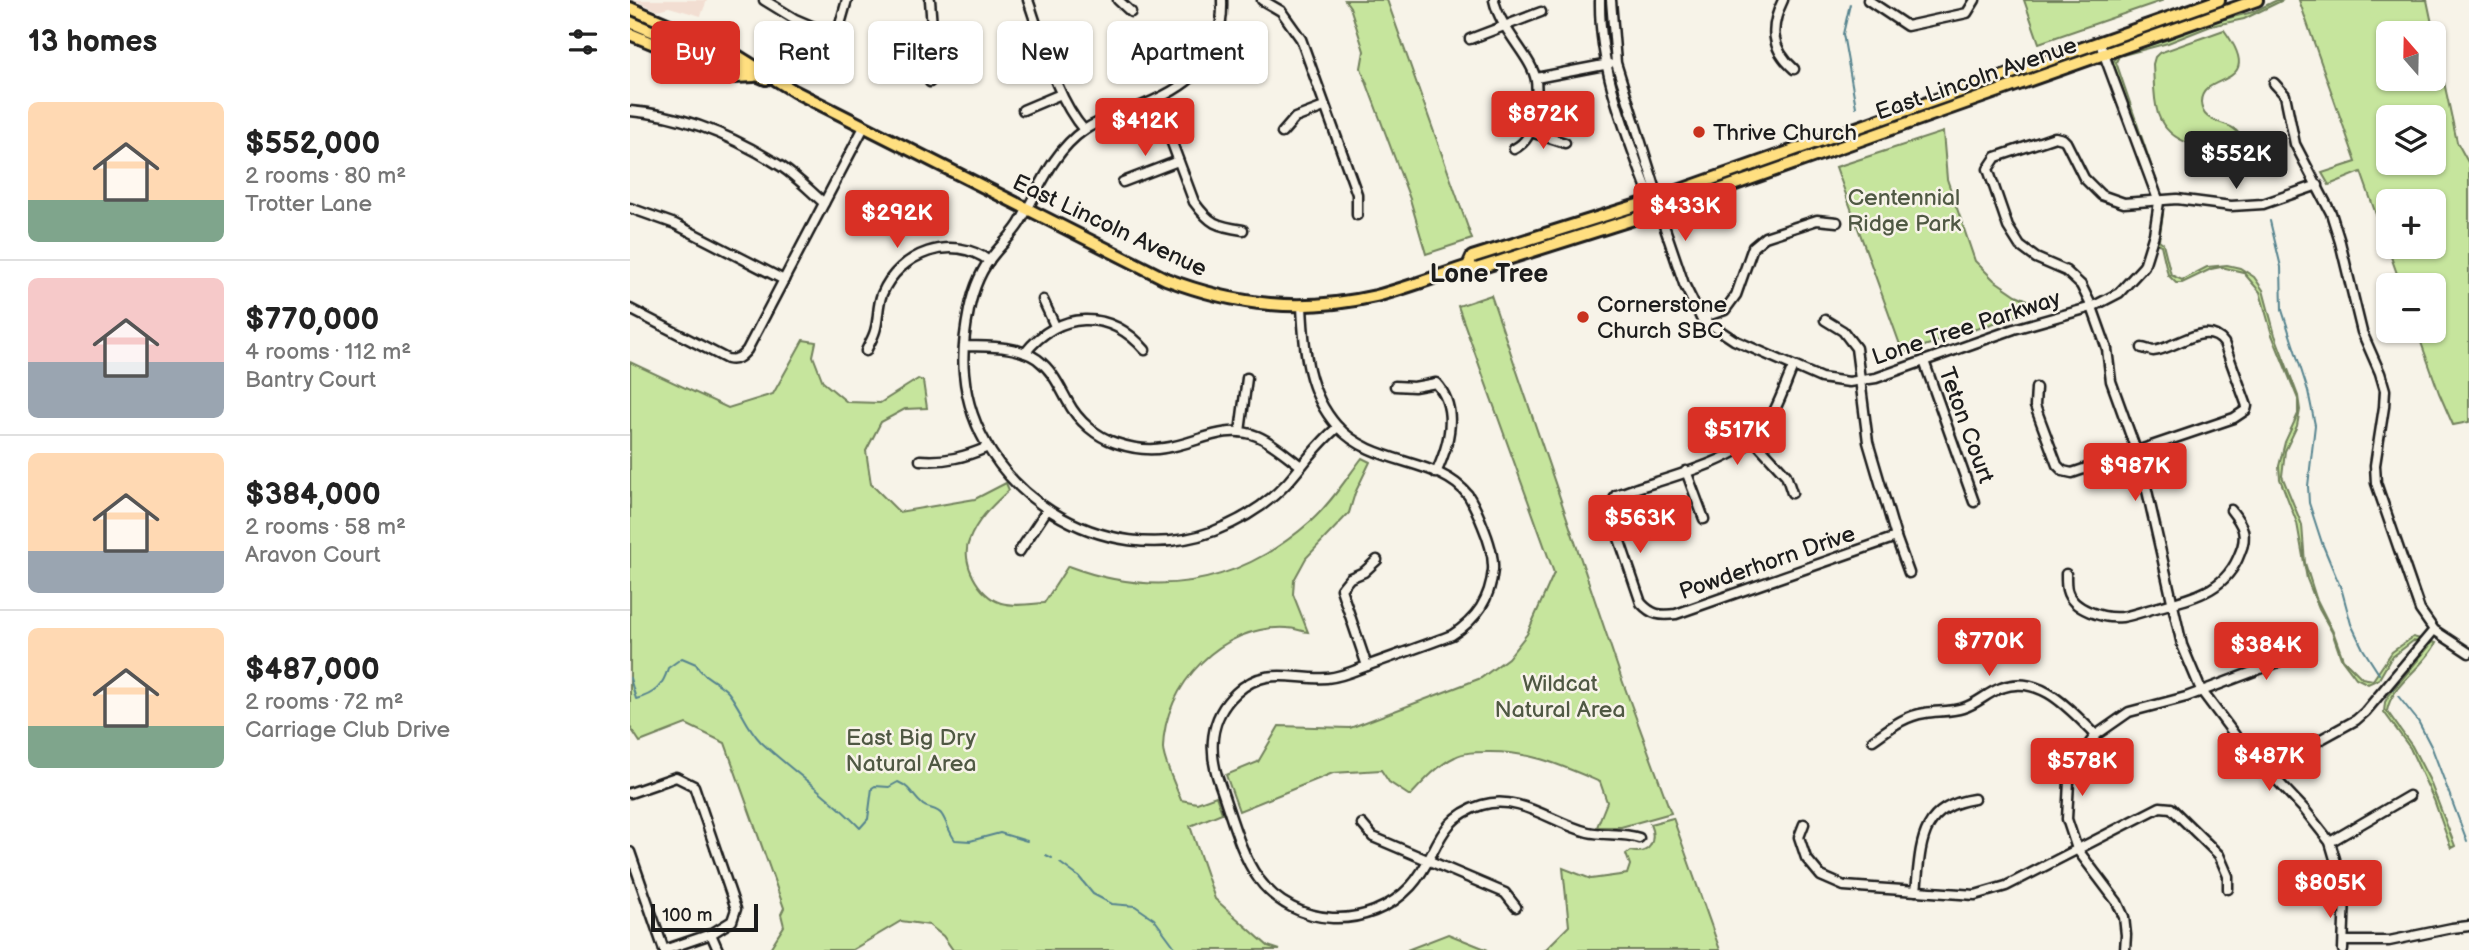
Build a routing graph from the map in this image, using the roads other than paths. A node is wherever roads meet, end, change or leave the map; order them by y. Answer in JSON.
{"nodes":[{"id":1,"x":764,"y":0,"type":"edge"},
{"id":2,"x":846,"y":0,"type":"edge"},
{"id":3,"x":930,"y":0,"type":"edge"},
{"id":4,"x":1028,"y":0,"type":"edge"},
{"id":5,"x":1118,"y":0,"type":"edge"},
{"id":6,"x":1222,"y":0,"type":"edge"},
{"id":7,"x":1262,"y":0,"type":"edge"},
{"id":8,"x":1494,"y":0,"type":"edge"},
{"id":9,"x":1600,"y":0,"type":"edge"},
{"id":10,"x":1611,"y":0,"type":"edge"},
{"id":11,"x":1783,"y":0,"type":"edge"},
{"id":12,"x":1868,"y":0,"type":"edge"},
{"id":13,"x":1975,"y":0,"type":"edge"},
{"id":14,"x":2218,"y":0,"type":"edge"},
{"id":15,"x":2257,"y":0,"type":"edge"},
{"id":16,"x":630,"y":8,"type":"edge"},
{"id":17,"x":1131,"y":12,"type":"dead end"},
{"id":18,"x":1541,"y":12,"type":"dead end"},
{"id":19,"x":630,"y":20,"type":"edge"},
{"id":20,"x":662,"y":21,"type":"edge"},
{"id":21,"x":932,"y":21,"type":"edge"},
{"id":22,"x":651,"y":25,"type":"edge"},
{"id":23,"x":1504,"y":27,"type":"junction"},
{"id":24,"x":630,"y":34,"type":"edge"},
{"id":25,"x":1470,"y":39,"type":"dead end"},
{"id":26,"x":2100,"y":43,"type":"junction"},
{"id":27,"x":2104,"y":55,"type":"junction"},
{"id":28,"x":740,"y":57,"type":"edge"},
{"id":29,"x":1616,"y":63,"type":"junction"},
{"id":30,"x":1605,"y":65,"type":"junction"},
{"id":31,"x":1794,"y":69,"type":"dead end"},
{"id":32,"x":754,"y":75,"type":"edge"},
{"id":33,"x":754,"y":76,"type":"edge"},
{"id":34,"x":1536,"y":78,"type":"junction"},
{"id":35,"x":2274,"y":83,"type":"dead end"},
{"id":36,"x":777,"y":84,"type":"edge"},
{"id":37,"x":794,"y":91,"type":"junction"},
{"id":38,"x":1061,"y":94,"type":"junction"},
{"id":39,"x":1156,"y":100,"type":"junction"},
{"id":40,"x":1324,"y":107,"type":"junction"},
{"id":41,"x":1023,"y":110,"type":"dead end"},
{"id":42,"x":630,"y":111,"type":"edge"},
{"id":43,"x":864,"y":127,"type":"junction"},
{"id":44,"x":1084,"y":130,"type":"junction"},
{"id":45,"x":1531,"y":132,"type":"junction"},
{"id":46,"x":1282,"y":133,"type":"dead end"},
{"id":47,"x":1565,"y":143,"type":"dead end"},
{"id":48,"x":1514,"y":149,"type":"dead end"},
{"id":49,"x":1178,"y":161,"type":"junction"},
{"id":50,"x":1124,"y":182,"type":"dead end"},
{"id":51,"x":2318,"y":185,"type":"junction"},
{"id":52,"x":1655,"y":200,"type":"junction"},
{"id":53,"x":2159,"y":202,"type":"junction"},
{"id":54,"x":824,"y":203,"type":"junction"},
{"id":55,"x":630,"y":208,"type":"edge"},
{"id":56,"x":1027,"y":210,"type":"junction"},
{"id":57,"x":1357,"y":215,"type":"dead end"},
{"id":58,"x":1837,"y":222,"type":"dead end"},
{"id":59,"x":1243,"y":230,"type":"dead end"},
{"id":60,"x":989,"y":261,"type":"junction"},
{"id":61,"x":784,"y":280,"type":"junction"},
{"id":62,"x":1043,"y":300,"type":"dead end"},
{"id":63,"x":1302,"y":306,"type":"junction"},
{"id":64,"x":2092,"y":307,"type":"junction"},
{"id":65,"x":630,"y":309,"type":"edge"},
{"id":66,"x":1701,"y":318,"type":"junction"},
{"id":67,"x":1825,"y":320,"type":"dead end"},
{"id":68,"x":1055,"y":326,"type":"junction"},
{"id":69,"x":965,"y":346,"type":"junction"},
{"id":70,"x":2142,"y":348,"type":"dead end"},
{"id":71,"x":1145,"y":350,"type":"dead end"},
{"id":72,"x":866,"y":351,"type":"dead end"},
{"id":73,"x":1025,"y":353,"type":"junction"},
{"id":74,"x":1924,"y":361,"type":"junction"},
{"id":75,"x":1793,"y":367,"type":"junction"},
{"id":76,"x":1247,"y":378,"type":"dead end"},
{"id":77,"x":1859,"y":382,"type":"junction"},
{"id":78,"x":1395,"y":386,"type":"dead end"},
{"id":79,"x":2036,"y":388,"type":"dead end"},
{"id":80,"x":1338,"y":427,"type":"junction"},
{"id":81,"x":1240,"y":432,"type":"junction"},
{"id":82,"x":1754,"y":439,"type":"junction"},
{"id":83,"x":988,"y":447,"type":"junction"},
{"id":84,"x":2137,"y":450,"type":"junction"},
{"id":85,"x":920,"y":460,"type":"dead end"},
{"id":86,"x":1301,"y":466,"type":"junction"},
{"id":87,"x":1686,"y":471,"type":"junction"},
{"id":88,"x":1436,"y":472,"type":"junction"},
{"id":89,"x":1792,"y":493,"type":"dead end"},
{"id":90,"x":1974,"y":502,"type":"dead end"},
{"id":91,"x":1047,"y":510,"type":"junction"},
{"id":92,"x":2231,"y":510,"type":"dead end"},
{"id":93,"x":1704,"y":519,"type":"dead end"},
{"id":94,"x":1896,"y":537,"type":"junction"},
{"id":95,"x":1019,"y":552,"type":"dead end"},
{"id":96,"x":1377,"y":560,"type":"dead end"},
{"id":97,"x":1909,"y":573,"type":"dead end"},
{"id":98,"x":2066,"y":574,"type":"dead end"},
{"id":99,"x":2171,"y":603,"type":"junction"},
{"id":100,"x":2434,"y":630,"type":"junction"},
{"id":101,"x":2308,"y":640,"type":"dead end"},
{"id":102,"x":2469,"y":653,"type":"edge"},
{"id":103,"x":1367,"y":666,"type":"junction"},
{"id":104,"x":2201,"y":690,"type":"junction"},
{"id":105,"x":2096,"y":736,"type":"junction"},
{"id":106,"x":1873,"y":740,"type":"dead end"},
{"id":107,"x":2273,"y":777,"type":"junction"},
{"id":108,"x":630,"y":793,"type":"edge"},
{"id":109,"x":2409,"y":796,"type":"dead end"},
{"id":110,"x":1974,"y":799,"type":"dead end"},
{"id":111,"x":1362,"y":824,"type":"dead end"},
{"id":112,"x":1804,"y":824,"type":"dead end"},
{"id":113,"x":1639,"y":838,"type":"dead end"},
{"id":114,"x":2330,"y":842,"type":"junction"},
{"id":115,"x":2077,"y":849,"type":"junction"},
{"id":116,"x":630,"y":852,"type":"edge"},
{"id":117,"x":1428,"y":860,"type":"junction"},
{"id":118,"x":2228,"y":890,"type":"dead end"},
{"id":119,"x":1916,"y":891,"type":"junction"},
{"id":120,"x":1516,"y":907,"type":"dead end"},
{"id":121,"x":2469,"y":926,"type":"edge"},
{"id":122,"x":710,"y":934,"type":"junction"},
{"id":123,"x":2344,"y":945,"type":"edge"},
{"id":124,"x":664,"y":950,"type":"edge"},
{"id":125,"x":718,"y":950,"type":"edge"},
{"id":126,"x":2125,"y":950,"type":"edge"}],
"edges":[{"from":1,"to":2,"type":"street"},
{"from":3,"to":21,"type":"street"},
{"from":4,"to":38,"type":"street"},
{"from":5,"to":17,"type":"street"},
{"from":6,"to":39,"type":"street"},
{"from":7,"to":40,"type":"street"},
{"from":8,"to":23,"type":"street"},
{"from":9,"to":30,"type":"street","name":"Lone Tree Parkway"},
{"from":10,"to":29,"type":"street","name":"Lone Tree Parkway"},
{"from":11,"to":31,"type":"street"},
{"from":12,"to":13,"type":"street"},
{"from":14,"to":26,"type":"main road","name":"East Lincoln Avenue"},
{"from":15,"to":27,"type":"main road","name":"East Lincoln Avenue"},
{"from":16,"to":20,"type":"main road","name":"East Lincoln Avenue"},
{"from":18,"to":23,"type":"street"},
{"from":19,"to":22,"type":"main road"},
{"from":19,"to":32,"type":"main road","name":"East Lincoln Avenue"},
{"from":23,"to":25,"type":"street"},
{"from":23,"to":34,"type":"street"},
{"from":24,"to":33,"type":"main road"},
{"from":26,"to":27,"type":"street"},
{"from":26,"to":52,"type":"main road","name":"East Lincoln Avenue"},
{"from":27,"to":52,"type":"main road","name":"East Lincoln Avenue"},
{"from":27,"to":53,"type":"street"},
{"from":28,"to":37,"type":"main road","name":"East Lincoln Avenue"},
{"from":29,"to":30,"type":"street"},
{"from":29,"to":52,"type":"street","name":"Lone Tree Parkway"},
{"from":30,"to":34,"type":"street"},
{"from":30,"to":52,"type":"street","name":"Lone Tree Parkway"},
{"from":34,"to":45,"type":"street"},
{"from":35,"to":51,"type":"street"},
{"from":36,"to":37,"type":"main road","name":"East Lincoln Avenue"},
{"from":37,"to":43,"type":"main road","name":"East Lincoln Avenue"},
{"from":38,"to":41,"type":"street"},
{"from":38,"to":44,"type":"street"},
{"from":39,"to":44,"type":"street"},
{"from":39,"to":49,"type":"street"},
{"from":40,"to":46,"type":"street"},
{"from":40,"to":57,"type":"street"},
{"from":42,"to":54,"type":"street"},
{"from":43,"to":54,"type":"street"},
{"from":43,"to":56,"type":"main road","name":"East Lincoln Avenue"},
{"from":44,"to":56,"type":"street"},
{"from":45,"to":47,"type":"street"},
{"from":45,"to":48,"type":"street"},
{"from":49,"to":50,"type":"street"},
{"from":49,"to":59,"type":"street"},
{"from":51,"to":53,"type":"street"},
{"from":51,"to":100,"type":"street"},
{"from":52,"to":63,"type":"main road","name":"East Lincoln Avenue"},
{"from":52,"to":66,"type":"street","name":"Lone Tree Parkway"},
{"from":53,"to":64,"type":"street","name":"Lone Tree Parkway"},
{"from":53,"to":64,"type":"street"},
{"from":54,"to":61,"type":"street"},
{"from":55,"to":61,"type":"street"},
{"from":56,"to":60,"type":"street"},
{"from":56,"to":63,"type":"main road","name":"East Lincoln Avenue"},
{"from":58,"to":66,"type":"street"},
{"from":60,"to":69,"type":"street"},
{"from":60,"to":72,"type":"street"},
{"from":61,"to":65,"type":"street"},
{"from":62,"to":68,"type":"street"},
{"from":63,"to":80,"type":"street"},
{"from":64,"to":74,"type":"street","name":"Lone Tree Parkway"},
{"from":64,"to":84,"type":"street"},
{"from":66,"to":75,"type":"street","name":"Lone Tree Parkway"},
{"from":67,"to":77,"type":"street"},
{"from":68,"to":71,"type":"street"},
{"from":68,"to":73,"type":"street"},
{"from":69,"to":73,"type":"street"},
{"from":69,"to":83,"type":"street"},
{"from":70,"to":84,"type":"street"},
{"from":73,"to":81,"type":"street"},
{"from":74,"to":77,"type":"street","name":"Lone Tree Parkway"},
{"from":74,"to":90,"type":"street","name":"Teton Court"},
{"from":75,"to":77,"type":"street","name":"Lone Tree Parkway"},
{"from":75,"to":82,"type":"street"},
{"from":76,"to":81,"type":"street"},
{"from":77,"to":94,"type":"street"},
{"from":78,"to":88,"type":"street"},
{"from":79,"to":84,"type":"street"},
{"from":80,"to":86,"type":"street"},
{"from":80,"to":88,"type":"street"},
{"from":81,"to":86,"type":"street"},
{"from":82,"to":87,"type":"street"},
{"from":82,"to":89,"type":"street"},
{"from":83,"to":85,"type":"street"},
{"from":83,"to":91,"type":"street"},
{"from":84,"to":99,"type":"street"},
{"from":86,"to":91,"type":"street"},
{"from":87,"to":93,"type":"street"},
{"from":87,"to":94,"type":"street","name":"Powderhorn Drive"},
{"from":88,"to":103,"type":"street"},
{"from":91,"to":95,"type":"street"},
{"from":92,"to":99,"type":"street"},
{"from":94,"to":97,"type":"street"},
{"from":96,"to":103,"type":"street"},
{"from":98,"to":99,"type":"street"},
{"from":99,"to":104,"type":"street"},
{"from":100,"to":102,"type":"street"},
{"from":100,"to":107,"type":"street"},
{"from":101,"to":104,"type":"street"},
{"from":103,"to":117,"type":"street"},
{"from":104,"to":105,"type":"street"},
{"from":104,"to":107,"type":"street"},
{"from":105,"to":106,"type":"street"},
{"from":105,"to":115,"type":"street"},
{"from":107,"to":114,"type":"street"},
{"from":108,"to":122,"type":"street"},
{"from":109,"to":114,"type":"street"},
{"from":110,"to":119,"type":"street"},
{"from":111,"to":117,"type":"street"},
{"from":112,"to":119,"type":"street"},
{"from":113,"to":117,"type":"street"},
{"from":114,"to":123,"type":"street"},
{"from":115,"to":118,"type":"street"},
{"from":115,"to":119,"type":"street"},
{"from":115,"to":126,"type":"street"},
{"from":116,"to":124,"type":"street"},
{"from":117,"to":120,"type":"street"},
{"from":121,"to":123,"type":"street"},
{"from":122,"to":124,"type":"street"},
{"from":122,"to":125,"type":"street"}]}
